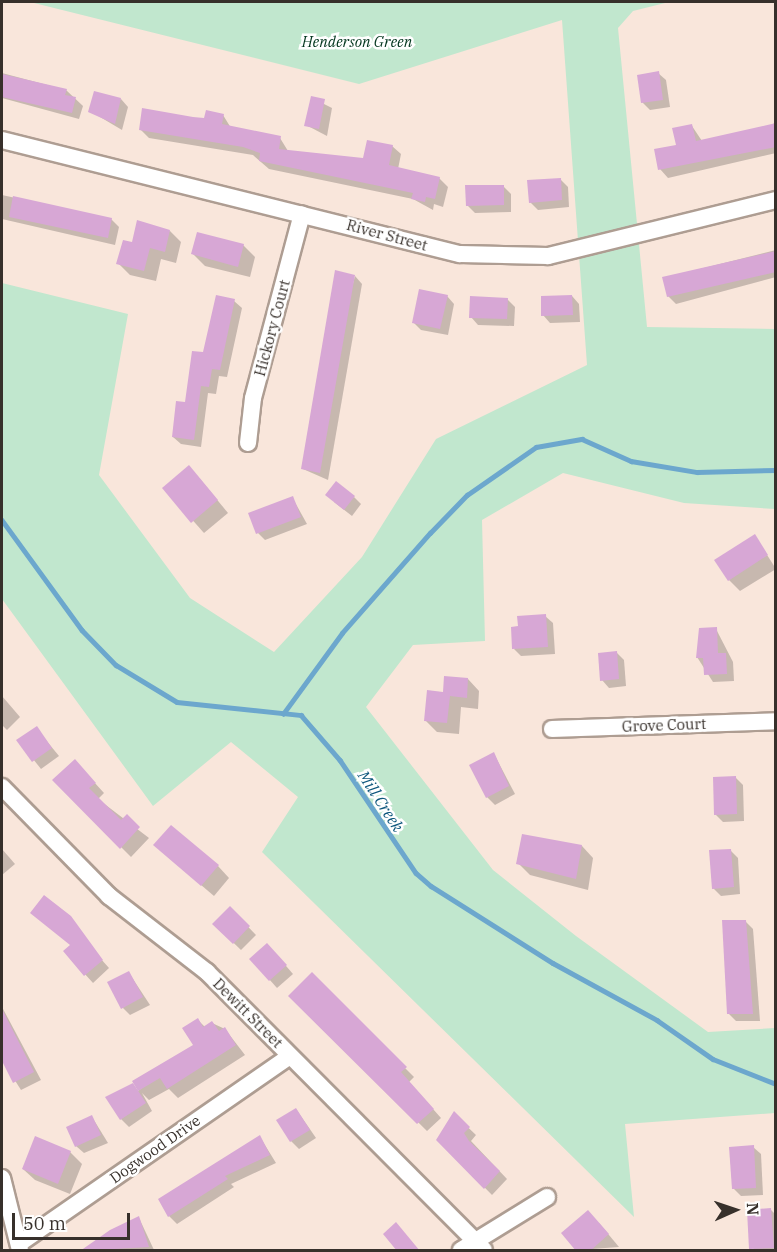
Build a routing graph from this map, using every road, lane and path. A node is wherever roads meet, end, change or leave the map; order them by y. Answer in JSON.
{"nodes":[{"id":1,"x":2,"y":140,"type":"edge"},
{"id":2,"x":776,"y":200,"type":"edge"},
{"id":3,"x":302,"y":214,"type":"junction"},
{"id":4,"x":248,"y":443,"type":"dead end"},
{"id":5,"x":776,"y":721,"type":"edge"},
{"id":6,"x":552,"y":729,"type":"dead end"},
{"id":7,"x":2,"y":787,"type":"edge"},
{"id":8,"x":290,"y":1056,"type":"junction"},
{"id":9,"x":2,"y":1178,"type":"edge"},
{"id":10,"x":547,"y":1197,"type":"dead end"},
{"id":11,"x":20,"y":1247,"type":"edge"},
{"id":12,"x":473,"y":1247,"type":"edge"}],
"edges":[{"from":1,"to":3,"type":"street","name":"River Street"},
{"from":2,"to":3,"type":"street","name":"River Street"},
{"from":3,"to":4,"type":"street","name":"Hickory Court"},
{"from":5,"to":6,"type":"street","name":"Grove Court"},
{"from":7,"to":8,"type":"street","name":"Dewitt Street"},
{"from":8,"to":11,"type":"street","name":"Dogwood Drive"},
{"from":8,"to":12,"type":"street","name":"Dewitt Street"},
{"from":9,"to":11,"type":"street"},
{"from":10,"to":12,"type":"street"}]}
